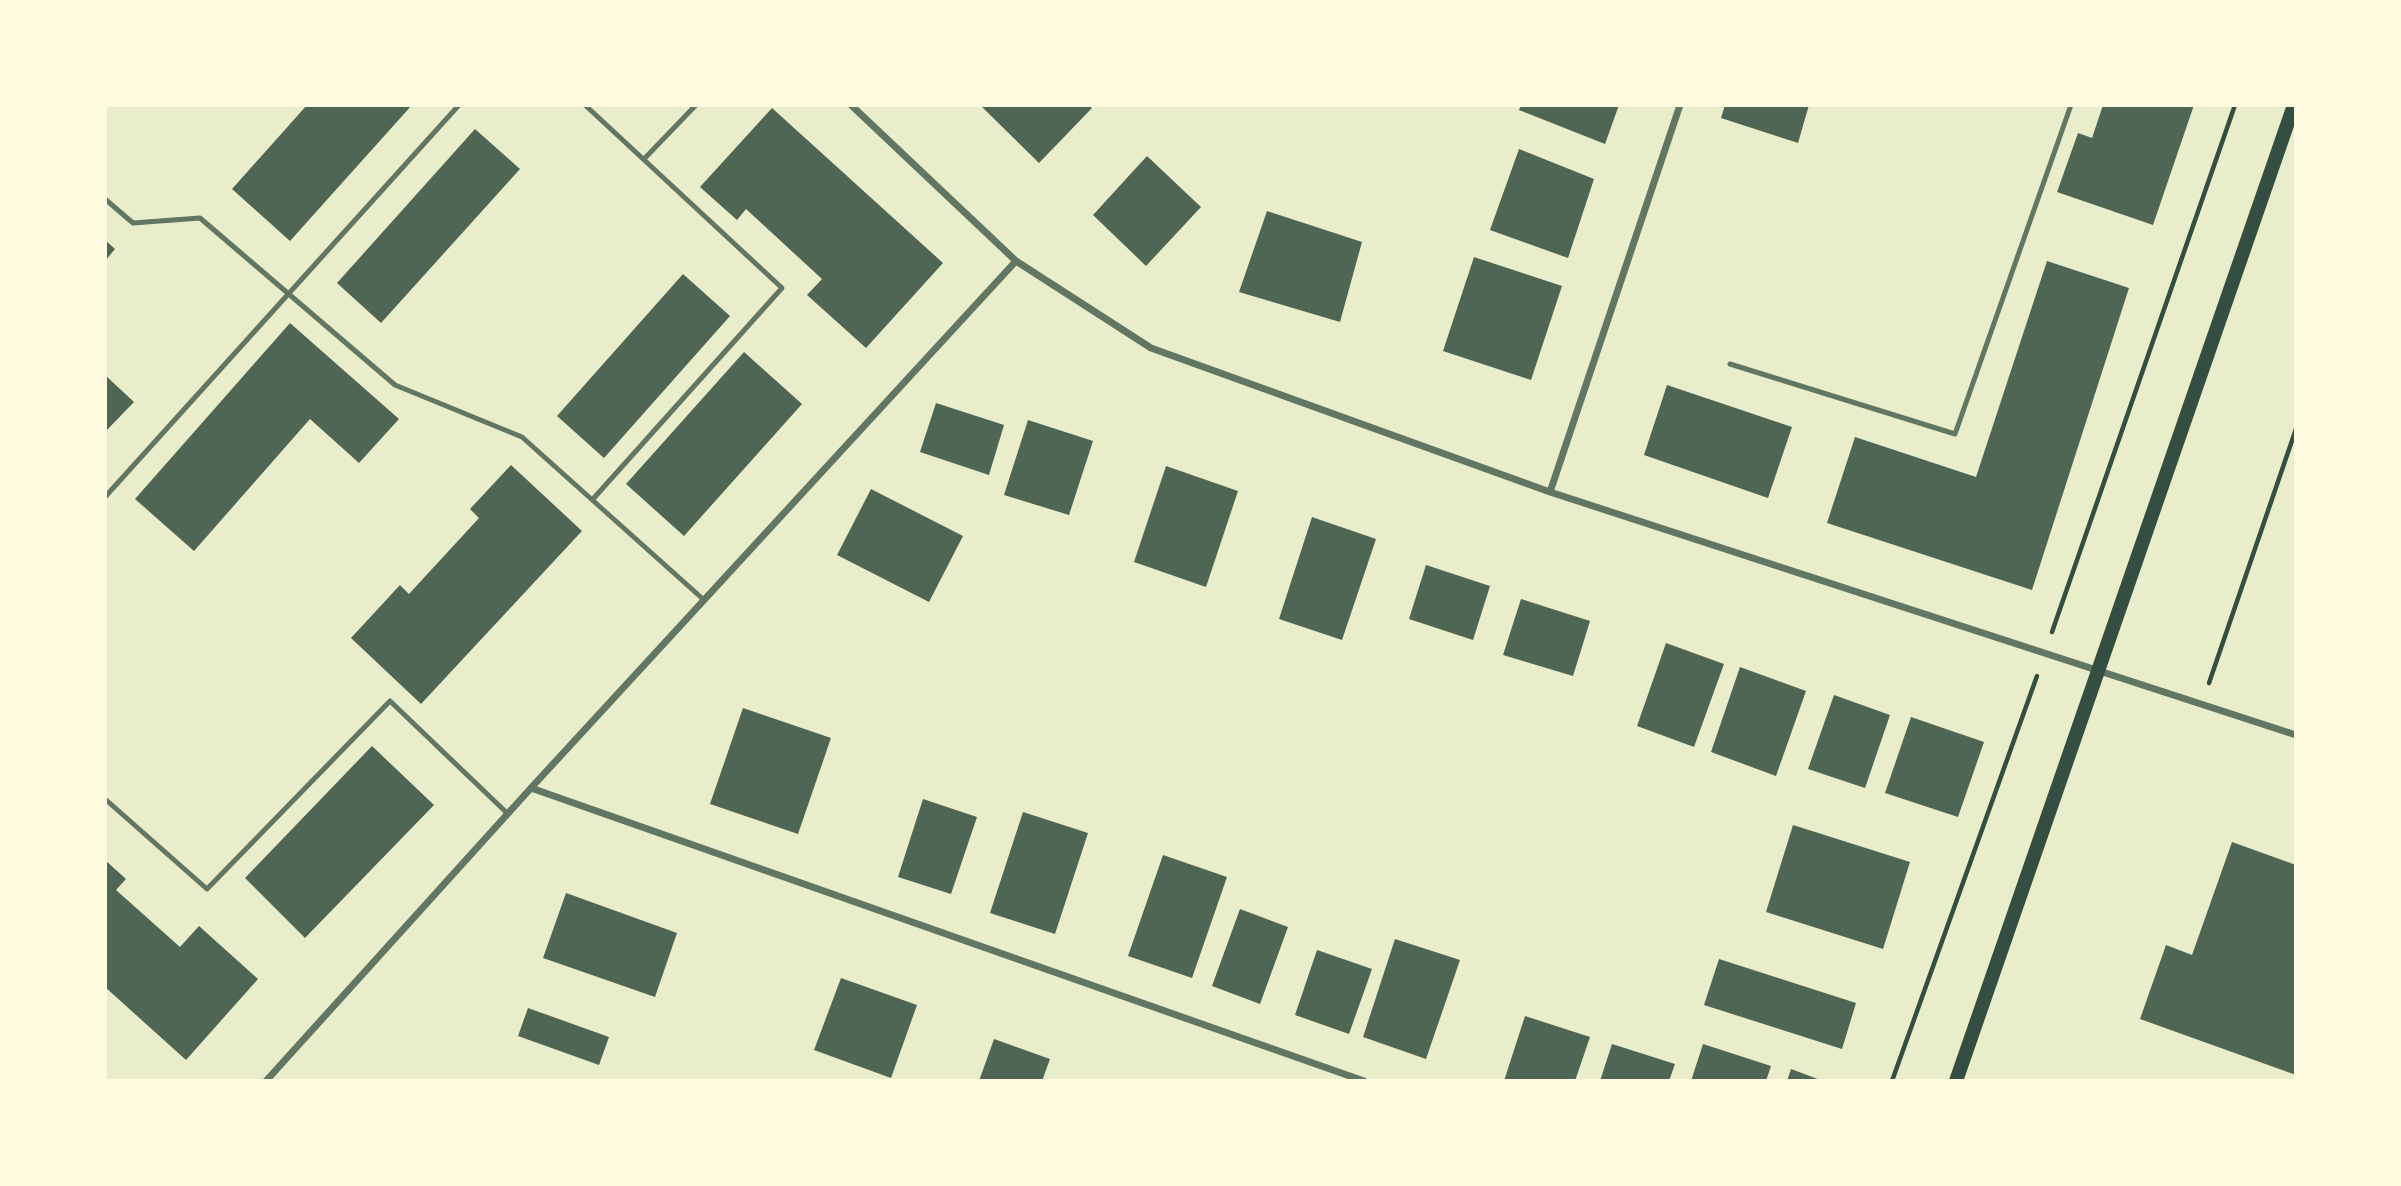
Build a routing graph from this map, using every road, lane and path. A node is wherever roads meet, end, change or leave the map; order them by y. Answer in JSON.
{"nodes":[{"id":1,"x":459,"y":105,"type":"edge"},
{"id":2,"x":585,"y":105,"type":"edge"},
{"id":3,"x":696,"y":105,"type":"edge"},
{"id":4,"x":851,"y":105,"type":"edge"},
{"id":5,"x":1680,"y":105,"type":"edge"},
{"id":6,"x":2071,"y":105,"type":"edge"},
{"id":7,"x":2235,"y":105,"type":"edge"},
{"id":8,"x":2294,"y":105,"type":"edge"},
{"id":9,"x":644,"y":159,"type":"junction"},
{"id":10,"x":105,"y":198,"type":"edge"},
{"id":11,"x":1016,"y":261,"type":"junction"},
{"id":12,"x":288,"y":293,"type":"junction"},
{"id":13,"x":1730,"y":364,"type":"dead end"},
{"id":14,"x":2296,"y":429,"type":"edge"},
{"id":15,"x":1550,"y":492,"type":"junction"},
{"id":16,"x":105,"y":497,"type":"edge"},
{"id":17,"x":593,"y":499,"type":"junction"},
{"id":18,"x":704,"y":600,"type":"junction"},
{"id":19,"x":2045,"y":653,"type":"junction"},
{"id":20,"x":2096,"y":669,"type":"junction"},
{"id":21,"x":2201,"y":704,"type":"junction"},
{"id":22,"x":2296,"y":735,"type":"edge"},
{"id":23,"x":531,"y":788,"type":"junction"},
{"id":24,"x":105,"y":799,"type":"edge"},
{"id":25,"x":508,"y":814,"type":"junction"},
{"id":26,"x":266,"y":1081,"type":"edge"},
{"id":27,"x":1364,"y":1081,"type":"edge"},
{"id":28,"x":1892,"y":1081,"type":"edge"},
{"id":29,"x":1956,"y":1081,"type":"edge"}],
"edges":[{"from":1,"to":12,"type":"lane"},
{"from":2,"to":9,"type":"lane"},
{"from":3,"to":9,"type":"lane"},
{"from":4,"to":11,"type":"street"},
{"from":5,"to":15,"type":"street"},
{"from":6,"to":13,"type":"lane"},
{"from":7,"to":19,"type":"path"},
{"from":8,"to":20,"type":"main road"},
{"from":9,"to":17,"type":"lane"},
{"from":10,"to":12,"type":"lane"},
{"from":11,"to":15,"type":"street"},
{"from":11,"to":18,"type":"street"},
{"from":12,"to":16,"type":"lane"},
{"from":12,"to":17,"type":"lane"},
{"from":14,"to":21,"type":"path"},
{"from":15,"to":19,"type":"street"},
{"from":17,"to":18,"type":"lane"},
{"from":18,"to":23,"type":"street"},
{"from":19,"to":20,"type":"street"},
{"from":19,"to":28,"type":"path"},
{"from":20,"to":21,"type":"street"},
{"from":20,"to":29,"type":"main road"},
{"from":21,"to":22,"type":"street"},
{"from":23,"to":25,"type":"street"},
{"from":23,"to":27,"type":"street"},
{"from":24,"to":25,"type":"lane"},
{"from":25,"to":26,"type":"street"}]}
